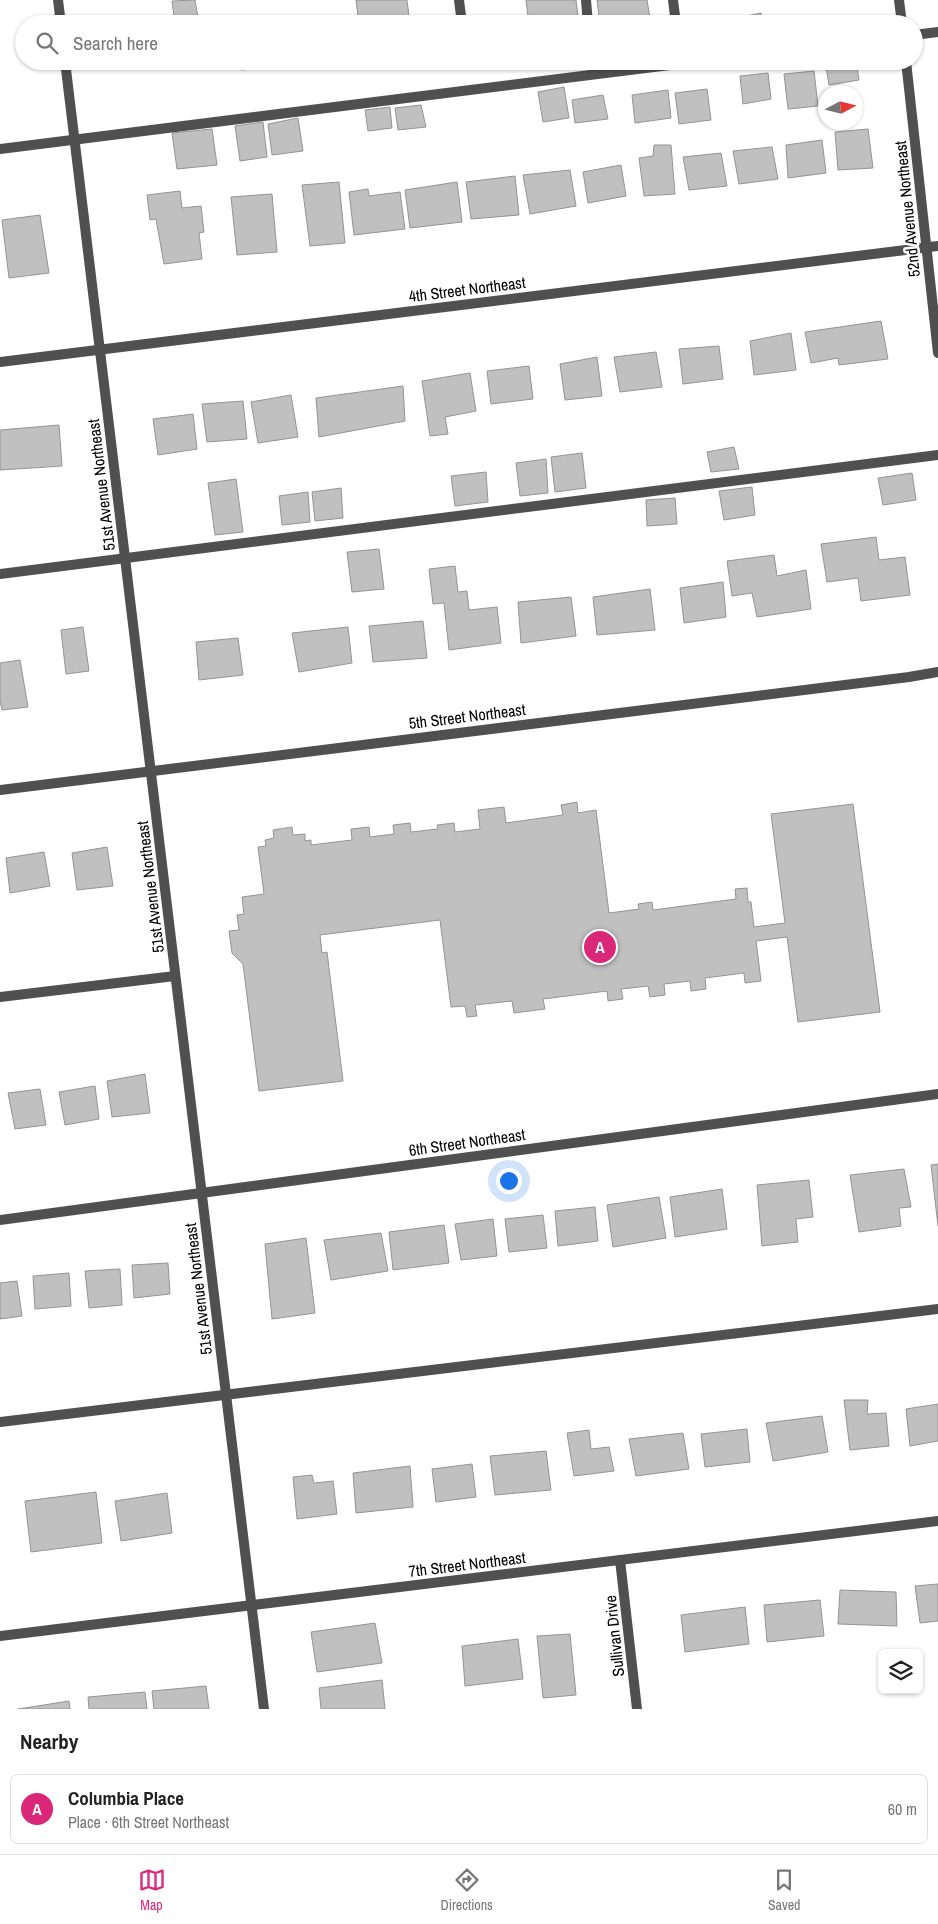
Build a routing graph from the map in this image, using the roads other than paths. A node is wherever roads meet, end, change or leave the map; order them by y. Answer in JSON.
{"nodes":[{"id":1,"x":58,"y":0,"type":"edge"},
{"id":2,"x":459,"y":0,"type":"edge"},
{"id":3,"x":586,"y":0,"type":"edge"},
{"id":4,"x":673,"y":0,"type":"edge"},
{"id":5,"x":900,"y":0,"type":"edge"},
{"id":6,"x":60,"y":15,"type":"edge"},
{"id":7,"x":461,"y":15,"type":"edge"},
{"id":8,"x":587,"y":15,"type":"edge"},
{"id":9,"x":675,"y":15,"type":"edge"},
{"id":10,"x":901,"y":15,"type":"edge"},
{"id":11,"x":938,"y":32,"type":"edge"},
{"id":12,"x":923,"y":34,"type":"edge"},
{"id":13,"x":66,"y":70,"type":"edge"},
{"id":14,"x":631,"y":70,"type":"edge"},
{"id":15,"x":907,"y":70,"type":"edge"},
{"id":16,"x":75,"y":140,"type":"junction"},
{"id":17,"x":0,"y":149,"type":"edge"},
{"id":18,"x":938,"y":246,"type":"edge"},
{"id":19,"x":926,"y":247,"type":"junction"},
{"id":20,"x":100,"y":350,"type":"junction"},
{"id":21,"x":938,"y":353,"type":"edge"},
{"id":22,"x":0,"y":362,"type":"edge"},
{"id":23,"x":938,"y":455,"type":"edge"},
{"id":24,"x":125,"y":558,"type":"junction"},
{"id":25,"x":0,"y":574,"type":"edge"},
{"id":26,"x":938,"y":672,"type":"edge"},
{"id":27,"x":151,"y":771,"type":"junction"},
{"id":28,"x":0,"y":790,"type":"edge"},
{"id":29,"x":175,"y":976,"type":"junction"},
{"id":30,"x":0,"y":997,"type":"edge"},
{"id":31,"x":938,"y":1094,"type":"edge"},
{"id":32,"x":202,"y":1193,"type":"junction"},
{"id":33,"x":0,"y":1220,"type":"edge"},
{"id":34,"x":938,"y":1309,"type":"edge"},
{"id":35,"x":226,"y":1395,"type":"junction"},
{"id":36,"x":0,"y":1422,"type":"edge"},
{"id":37,"x":938,"y":1522,"type":"edge"},
{"id":38,"x":620,"y":1560,"type":"junction"},
{"id":39,"x":252,"y":1605,"type":"junction"},
{"id":40,"x":0,"y":1636,"type":"edge"},
{"id":41,"x":264,"y":1709,"type":"edge"},
{"id":42,"x":637,"y":1709,"type":"edge"}],
"edges":[{"from":1,"to":6,"type":"street"},
{"from":2,"to":7,"type":"street"},
{"from":3,"to":8,"type":"street"},
{"from":4,"to":9,"type":"street"},
{"from":5,"to":10,"type":"street"},
{"from":11,"to":12,"type":"street"},
{"from":13,"to":16,"type":"street","name":"51st Avenue Northeast"},
{"from":14,"to":16,"type":"street"},
{"from":15,"to":19,"type":"street","name":"52nd Avenue Northeast"},
{"from":16,"to":17,"type":"street"},
{"from":16,"to":20,"type":"street","name":"51st Avenue Northeast"},
{"from":18,"to":19,"type":"street","name":"4th Street Northeast"},
{"from":19,"to":20,"type":"street","name":"4th Street Northeast"},
{"from":19,"to":21,"type":"street","name":"52nd Avenue Northeast"},
{"from":20,"to":22,"type":"street","name":"4th Street Northeast"},
{"from":20,"to":24,"type":"street","name":"51st Avenue Northeast"},
{"from":23,"to":24,"type":"street"},
{"from":24,"to":25,"type":"street"},
{"from":24,"to":27,"type":"street","name":"51st Avenue Northeast"},
{"from":26,"to":27,"type":"street","name":"5th Street Northeast"},
{"from":27,"to":28,"type":"street","name":"5th Street Northeast"},
{"from":27,"to":29,"type":"street","name":"51st Avenue Northeast"},
{"from":29,"to":30,"type":"street"},
{"from":29,"to":32,"type":"street","name":"51st Avenue Northeast"},
{"from":31,"to":32,"type":"street","name":"6th Street Northeast"},
{"from":32,"to":33,"type":"street","name":"6th Street Northeast"},
{"from":32,"to":35,"type":"street","name":"51st Avenue Northeast"},
{"from":34,"to":35,"type":"street"},
{"from":35,"to":36,"type":"street"},
{"from":35,"to":39,"type":"street","name":"51st Avenue Northeast"},
{"from":37,"to":38,"type":"street","name":"7th Street Northeast"},
{"from":38,"to":39,"type":"street","name":"7th Street Northeast"},
{"from":38,"to":42,"type":"street","name":"Sullivan Drive"},
{"from":39,"to":40,"type":"street","name":"7th Street Northeast"},
{"from":39,"to":41,"type":"street","name":"51st Avenue Northeast"}]}
